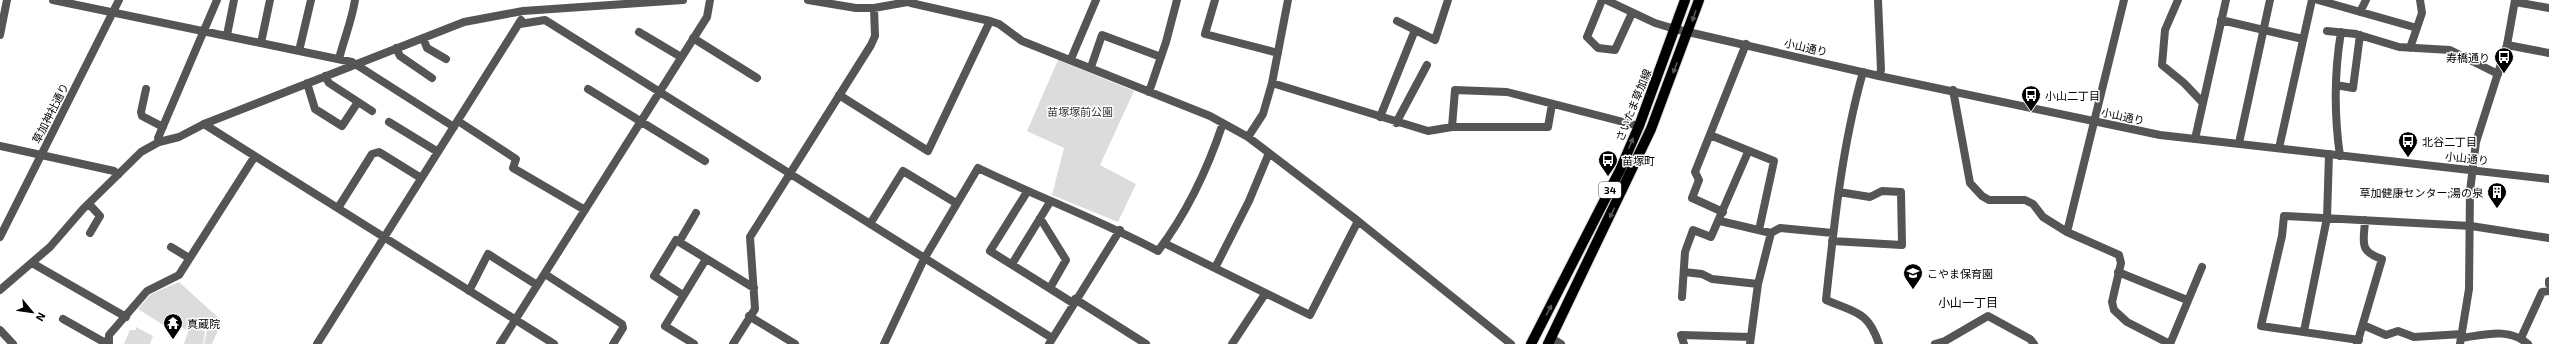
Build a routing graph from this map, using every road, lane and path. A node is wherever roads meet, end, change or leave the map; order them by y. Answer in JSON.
{"nodes":[{"id":1,"x":7,"y":0,"type":"edge"},
{"id":2,"x":53,"y":0,"type":"edge"},
{"id":3,"x":119,"y":0,"type":"edge"},
{"id":4,"x":217,"y":0,"type":"edge"},
{"id":5,"x":234,"y":0,"type":"edge"},
{"id":6,"x":270,"y":0,"type":"edge"},
{"id":7,"x":311,"y":0,"type":"edge"},
{"id":8,"x":356,"y":0,"type":"edge"},
{"id":9,"x":683,"y":0,"type":"edge"},
{"id":10,"x":710,"y":0,"type":"edge"},
{"id":11,"x":808,"y":0,"type":"edge"},
{"id":12,"x":1096,"y":0,"type":"edge"},
{"id":13,"x":1177,"y":0,"type":"edge"},
{"id":14,"x":1215,"y":0,"type":"edge"},
{"id":15,"x":1288,"y":0,"type":"edge"},
{"id":16,"x":1448,"y":0,"type":"edge"},
{"id":17,"x":1602,"y":0,"type":"edge"},
{"id":18,"x":1606,"y":0,"type":"edge"},
{"id":19,"x":1685,"y":0,"type":"edge"},
{"id":20,"x":1699,"y":0,"type":"edge"},
{"id":21,"x":1878,"y":0,"type":"edge"},
{"id":22,"x":2124,"y":0,"type":"edge"},
{"id":23,"x":2178,"y":0,"type":"edge"},
{"id":24,"x":2226,"y":0,"type":"edge"},
{"id":25,"x":2270,"y":0,"type":"edge"},
{"id":26,"x":2312,"y":0,"type":"edge"},
{"id":27,"x":2318,"y":0,"type":"edge"},
{"id":28,"x":2366,"y":0,"type":"edge"},
{"id":29,"x":2420,"y":0,"type":"edge"},
{"id":30,"x":913,"y":2,"type":"edge"},
{"id":31,"x":2515,"y":3,"type":"edge"},
{"id":32,"x":878,"y":5,"type":"edge"},
{"id":33,"x":2549,"y":8,"type":"edge"},
{"id":34,"x":113,"y":12,"type":"junction"},
{"id":35,"x":523,"y":12,"type":"junction"},
{"id":36,"x":1632,"y":12,"type":"junction"},
{"id":37,"x":2360,"y":12,"type":"junction"},
{"id":38,"x":2221,"y":20,"type":"junction"},
{"id":39,"x":990,"y":21,"type":"junction"},
{"id":40,"x":1397,"y":21,"type":"dead end"},
{"id":41,"x":520,"y":24,"type":"junction"},
{"id":42,"x":2417,"y":28,"type":"junction"},
{"id":43,"x":1675,"y":29,"type":"junction"},
{"id":44,"x":1415,"y":30,"type":"junction"},
{"id":45,"x":2263,"y":30,"type":"junction"},
{"id":46,"x":204,"y":31,"type":"junction"},
{"id":47,"x":2327,"y":31,"type":"dead end"},
{"id":48,"x":639,"y":32,"type":"dead end"},
{"id":49,"x":1688,"y":32,"type":"junction"},
{"id":50,"x":2341,"y":32,"type":"junction"},
{"id":51,"x":0,"y":35,"type":"edge"},
{"id":52,"x":227,"y":35,"type":"junction"},
{"id":53,"x":2360,"y":35,"type":"junction"},
{"id":54,"x":423,"y":38,"type":"junction"},
{"id":55,"x":693,"y":38,"type":"junction"},
{"id":56,"x":2303,"y":40,"type":"junction"},
{"id":57,"x":261,"y":43,"type":"junction"},
{"id":58,"x":1746,"y":44,"type":"junction"},
{"id":59,"x":2508,"y":45,"type":"junction"},
{"id":60,"x":396,"y":48,"type":"junction"},
{"id":61,"x":2410,"y":48,"type":"junction"},
{"id":62,"x":299,"y":51,"type":"junction"},
{"id":63,"x":1278,"y":53,"type":"junction"},
{"id":64,"x":2549,"y":54,"type":"edge"},
{"id":65,"x":681,"y":57,"type":"junction"},
{"id":66,"x":1161,"y":57,"type":"junction"},
{"id":67,"x":339,"y":59,"type":"junction"},
{"id":68,"x":446,"y":60,"type":"dead end"},
{"id":69,"x":1071,"y":60,"type":"junction"},
{"id":70,"x":356,"y":64,"type":"junction"},
{"id":71,"x":1427,"y":65,"type":"dead end"},
{"id":72,"x":1091,"y":67,"type":"junction"},
{"id":73,"x":1863,"y":72,"type":"junction"},
{"id":74,"x":2498,"y":74,"type":"junction"},
{"id":75,"x":325,"y":76,"type":"junction"},
{"id":76,"x":1879,"y":76,"type":"junction"},
{"id":77,"x":432,"y":78,"type":"dead end"},
{"id":78,"x":758,"y":78,"type":"dead end"},
{"id":79,"x":307,"y":83,"type":"junction"},
{"id":80,"x":1272,"y":83,"type":"junction"},
{"id":81,"x":2336,"y":85,"type":"junction"},
{"id":82,"x":146,"y":89,"type":"dead end"},
{"id":83,"x":588,"y":89,"type":"dead end"},
{"id":84,"x":1953,"y":90,"type":"junction"},
{"id":85,"x":659,"y":92,"type":"junction"},
{"id":86,"x":1149,"y":92,"type":"junction"},
{"id":87,"x":839,"y":95,"type":"junction"},
{"id":88,"x":358,"y":102,"type":"junction"},
{"id":89,"x":2203,"y":103,"type":"junction"},
{"id":90,"x":1552,"y":104,"type":"junction"},
{"id":91,"x":372,"y":111,"type":"dead end"},
{"id":92,"x":1380,"y":117,"type":"junction"},
{"id":93,"x":640,"y":121,"type":"junction"},
{"id":94,"x":2094,"y":121,"type":"junction"},
{"id":95,"x":389,"y":122,"type":"dead end"},
{"id":96,"x":1223,"y":123,"type":"junction"},
{"id":97,"x":1396,"y":123,"type":"junction"},
{"id":98,"x":204,"y":124,"type":"junction"},
{"id":99,"x":456,"y":124,"type":"junction"},
{"id":100,"x":1639,"y":126,"type":"junction"},
{"id":101,"x":162,"y":127,"type":"junction"},
{"id":102,"x":1452,"y":127,"type":"junction"},
{"id":103,"x":1710,"y":135,"type":"junction"},
{"id":104,"x":1248,"y":137,"type":"junction"},
{"id":105,"x":2195,"y":139,"type":"junction"},
{"id":106,"x":159,"y":142,"type":"junction"},
{"id":107,"x":2239,"y":143,"type":"junction"},
{"id":108,"x":0,"y":146,"type":"edge"},
{"id":109,"x":2279,"y":148,"type":"junction"},
{"id":110,"x":438,"y":152,"type":"junction"},
{"id":111,"x":1748,"y":152,"type":"junction"},
{"id":112,"x":1269,"y":153,"type":"junction"},
{"id":113,"x":2329,"y":154,"type":"junction"},
{"id":114,"x":41,"y":155,"type":"junction"},
{"id":115,"x":255,"y":156,"type":"junction"},
{"id":116,"x":2340,"y":156,"type":"junction"},
{"id":117,"x":705,"y":162,"type":"dead end"},
{"id":118,"x":2472,"y":170,"type":"junction"},
{"id":119,"x":790,"y":173,"type":"junction"},
{"id":120,"x":118,"y":175,"type":"junction"},
{"id":121,"x":421,"y":178,"type":"junction"},
{"id":122,"x":2549,"y":179,"type":"edge"},
{"id":123,"x":1027,"y":192,"type":"junction"},
{"id":124,"x":1839,"y":192,"type":"junction"},
{"id":125,"x":1050,"y":202,"type":"junction"},
{"id":126,"x":956,"y":203,"type":"junction"},
{"id":127,"x":89,"y":204,"type":"junction"},
{"id":128,"x":338,"y":208,"type":"junction"},
{"id":129,"x":585,"y":210,"type":"junction"},
{"id":130,"x":1723,"y":212,"type":"junction"},
{"id":131,"x":696,"y":213,"type":"dead end"},
{"id":132,"x":1040,"y":218,"type":"junction"},
{"id":133,"x":2327,"y":218,"type":"junction"},
{"id":134,"x":2365,"y":220,"type":"junction"},
{"id":135,"x":1358,"y":221,"type":"junction"},
{"id":136,"x":1720,"y":221,"type":"junction"},
{"id":137,"x":870,"y":224,"type":"junction"},
{"id":138,"x":2471,"y":226,"type":"junction"},
{"id":139,"x":1120,"y":230,"type":"junction"},
{"id":140,"x":1759,"y":230,"type":"junction"},
{"id":141,"x":2067,"y":232,"type":"junction"},
{"id":142,"x":90,"y":233,"type":"dead end"},
{"id":143,"x":1771,"y":233,"type":"junction"},
{"id":144,"x":0,"y":236,"type":"edge"},
{"id":145,"x":1833,"y":237,"type":"junction"},
{"id":146,"x":384,"y":238,"type":"junction"},
{"id":147,"x":2549,"y":238,"type":"edge"},
{"id":148,"x":679,"y":242,"type":"junction"},
{"id":149,"x":1164,"y":243,"type":"junction"},
{"id":150,"x":171,"y":247,"type":"dead end"},
{"id":151,"x":189,"y":258,"type":"junction"},
{"id":152,"x":706,"y":259,"type":"junction"},
{"id":153,"x":924,"y":259,"type":"junction"},
{"id":154,"x":32,"y":263,"type":"junction"},
{"id":155,"x":1012,"y":264,"type":"junction"},
{"id":156,"x":2202,"y":267,"type":"dead end"},
{"id":157,"x":1215,"y":268,"type":"junction"},
{"id":158,"x":1684,"y":272,"type":"junction"},
{"id":159,"x":2118,"y":272,"type":"junction"},
{"id":160,"x":545,"y":274,"type":"junction"},
{"id":161,"x":2549,"y":281,"type":"edge"},
{"id":162,"x":1758,"y":284,"type":"junction"},
{"id":163,"x":2549,"y":284,"type":"edge"},
{"id":164,"x":537,"y":285,"type":"junction"},
{"id":165,"x":754,"y":288,"type":"junction"},
{"id":166,"x":1050,"y":288,"type":"junction"},
{"id":167,"x":0,"y":290,"type":"edge"},
{"id":168,"x":469,"y":291,"type":"junction"},
{"id":169,"x":2549,"y":291,"type":"edge"},
{"id":170,"x":1265,"y":294,"type":"junction"},
{"id":171,"x":683,"y":295,"type":"junction"},
{"id":172,"x":1682,"y":297,"type":"dead end"},
{"id":173,"x":2187,"y":300,"type":"junction"},
{"id":174,"x":1074,"y":301,"type":"junction"},
{"id":175,"x":749,"y":316,"type":"junction"},
{"id":176,"x":126,"y":317,"type":"junction"},
{"id":177,"x":63,"y":319,"type":"dead end"},
{"id":178,"x":515,"y":320,"type":"junction"},
{"id":179,"x":2363,"y":325,"type":"junction"},
{"id":180,"x":0,"y":330,"type":"edge"},
{"id":181,"x":2304,"y":331,"type":"junction"},
{"id":182,"x":2461,"y":338,"type":"edge"},
{"id":183,"x":2521,"y":338,"type":"junction"},
{"id":184,"x":544,"y":341,"type":"edge"},
{"id":185,"x":1050,"y":341,"type":"edge"},
{"id":186,"x":1549,"y":341,"type":"edge"},
{"id":187,"x":1751,"y":341,"type":"edge"},
{"id":188,"x":2358,"y":342,"type":"edge"},
{"id":189,"x":109,"y":343,"type":"edge"},
{"id":190,"x":13,"y":344,"type":"edge"},
{"id":191,"x":316,"y":344,"type":"edge"},
{"id":192,"x":500,"y":344,"type":"edge"},
{"id":193,"x":554,"y":344,"type":"edge"},
{"id":194,"x":613,"y":344,"type":"edge"},
{"id":195,"x":694,"y":344,"type":"edge"},
{"id":196,"x":733,"y":344,"type":"edge"},
{"id":197,"x":794,"y":344,"type":"edge"},
{"id":198,"x":884,"y":344,"type":"edge"},
{"id":199,"x":1146,"y":344,"type":"edge"},
{"id":200,"x":1232,"y":344,"type":"edge"},
{"id":201,"x":1510,"y":344,"type":"edge"},
{"id":202,"x":1531,"y":344,"type":"edge"},
{"id":203,"x":1561,"y":344,"type":"edge"},
{"id":204,"x":1684,"y":344,"type":"edge"},
{"id":205,"x":1879,"y":344,"type":"edge"},
{"id":206,"x":1935,"y":344,"type":"edge"},
{"id":207,"x":2034,"y":344,"type":"edge"},
{"id":208,"x":2170,"y":344,"type":"edge"},
{"id":209,"x":2528,"y":344,"type":"edge"}],
"edges":[{"from":1,"to":51,"type":"street"},
{"from":2,"to":34,"type":"street"},
{"from":3,"to":34,"type":"street","name":"草加神社通り"},
{"from":4,"to":46,"type":"street"},
{"from":5,"to":52,"type":"street"},
{"from":6,"to":57,"type":"street"},
{"from":7,"to":62,"type":"street"},
{"from":8,"to":67,"type":"street"},
{"from":9,"to":35,"type":"street"},
{"from":10,"to":55,"type":"street"},
{"from":11,"to":32,"type":"street"},
{"from":12,"to":69,"type":"street"},
{"from":13,"to":66,"type":"street"},
{"from":14,"to":63,"type":"street"},
{"from":15,"to":63,"type":"street"},
{"from":16,"to":44,"type":"street"},
{"from":17,"to":36,"type":"street"},
{"from":18,"to":36,"type":"street","name":"小山通り"},
{"from":19,"to":43,"type":"main road","name":"さいたま草加線","number":"34"},
{"from":20,"to":49,"type":"main road","number":"34","one_way":true},
{"from":21,"to":76,"type":"street"},
{"from":22,"to":94,"type":"street"},
{"from":23,"to":89,"type":"street"},
{"from":24,"to":38,"type":"street"},
{"from":25,"to":45,"type":"street"},
{"from":26,"to":56,"type":"street"},
{"from":27,"to":37,"type":"street"},
{"from":28,"to":37,"type":"street"},
{"from":29,"to":42,"type":"street"},
{"from":30,"to":32,"type":"street"},
{"from":30,"to":39,"type":"street"},
{"from":31,"to":33,"type":"street"},
{"from":31,"to":59,"type":"street"},
{"from":32,"to":87,"type":"street"},
{"from":34,"to":46,"type":"street"},
{"from":34,"to":114,"type":"street","name":"草加神社通り"},
{"from":35,"to":41,"type":"street"},
{"from":35,"to":54,"type":"street"},
{"from":36,"to":43,"type":"street","name":"小山通り"},
{"from":37,"to":42,"type":"street"},
{"from":38,"to":45,"type":"street"},
{"from":38,"to":89,"type":"street"},
{"from":39,"to":69,"type":"street"},
{"from":39,"to":87,"type":"street"},
{"from":40,"to":44,"type":"street"},
{"from":41,"to":85,"type":"street"},
{"from":41,"to":99,"type":"street"},
{"from":42,"to":61,"type":"street"},
{"from":43,"to":49,"type":"street","name":"小山通り"},
{"from":43,"to":100,"type":"main road","name":"さいたま草加線","number":"34"},
{"from":44,"to":92,"type":"street"},
{"from":45,"to":56,"type":"street"},
{"from":45,"to":107,"type":"street"},
{"from":46,"to":52,"type":"street"},
{"from":46,"to":101,"type":"street"},
{"from":47,"to":50,"type":"street"},
{"from":48,"to":65,"type":"street"},
{"from":49,"to":58,"type":"street","name":"小山通り"},
{"from":49,"to":186,"type":"main road","number":"34","one_way":true},
{"from":50,"to":53,"type":"street"},
{"from":50,"to":81,"type":"street"},
{"from":52,"to":57,"type":"street"},
{"from":53,"to":61,"type":"street"},
{"from":53,"to":81,"type":"street"},
{"from":54,"to":60,"type":"street"},
{"from":54,"to":68,"type":"street"},
{"from":55,"to":65,"type":"street"},
{"from":55,"to":78,"type":"street"},
{"from":56,"to":109,"type":"street"},
{"from":57,"to":62,"type":"street"},
{"from":58,"to":73,"type":"street","name":"小山通り"},
{"from":58,"to":103,"type":"street"},
{"from":59,"to":64,"type":"street"},
{"from":59,"to":74,"type":"street"},
{"from":60,"to":70,"type":"street"},
{"from":60,"to":77,"type":"street"},
{"from":61,"to":74,"type":"street"},
{"from":62,"to":67,"type":"street"},
{"from":63,"to":80,"type":"street"},
{"from":65,"to":85,"type":"street"},
{"from":66,"to":72,"type":"street"},
{"from":66,"to":86,"type":"street"},
{"from":67,"to":70,"type":"street"},
{"from":69,"to":72,"type":"street"},
{"from":70,"to":75,"type":"street"},
{"from":70,"to":99,"type":"street"},
{"from":71,"to":97,"type":"street"},
{"from":72,"to":86,"type":"street"},
{"from":73,"to":76,"type":"street","name":"小山通り"},
{"from":73,"to":124,"type":"street"},
{"from":74,"to":118,"type":"street"},
{"from":75,"to":79,"type":"street"},
{"from":75,"to":88,"type":"street"},
{"from":76,"to":84,"type":"street","name":"小山通り"},
{"from":79,"to":88,"type":"street"},
{"from":79,"to":98,"type":"street"},
{"from":80,"to":92,"type":"street"},
{"from":80,"to":104,"type":"street"},
{"from":81,"to":116,"type":"street"},
{"from":82,"to":101,"type":"street"},
{"from":83,"to":93,"type":"street"},
{"from":84,"to":94,"type":"street","name":"小山通り"},
{"from":84,"to":141,"type":"street"},
{"from":85,"to":93,"type":"street"},
{"from":85,"to":119,"type":"street"},
{"from":86,"to":96,"type":"street"},
{"from":87,"to":119,"type":"street"},
{"from":88,"to":91,"type":"street"},
{"from":89,"to":105,"type":"street"},
{"from":90,"to":100,"type":"street"},
{"from":90,"to":102,"type":"street"},
{"from":90,"to":102,"type":"street"},
{"from":92,"to":97,"type":"street"},
{"from":93,"to":117,"type":"street"},
{"from":93,"to":129,"type":"street"},
{"from":94,"to":105,"type":"street","name":"小山通り"},
{"from":94,"to":141,"type":"street"},
{"from":95,"to":110,"type":"street"},
{"from":96,"to":104,"type":"street"},
{"from":96,"to":149,"type":"street"},
{"from":97,"to":102,"type":"street"},
{"from":98,"to":106,"type":"street"},
{"from":98,"to":115,"type":"street"},
{"from":99,"to":110,"type":"street"},
{"from":99,"to":129,"type":"street"},
{"from":202,"to":100,"type":"main road","name":"さいたま草加線","number":"34","one_way":true},
{"from":101,"to":106,"type":"street"},
{"from":103,"to":111,"type":"street"},
{"from":103,"to":130,"type":"street"},
{"from":104,"to":112,"type":"street"},
{"from":105,"to":107,"type":"street","name":"小山通り"},
{"from":106,"to":120,"type":"street"},
{"from":107,"to":109,"type":"street","name":"小山通り"},
{"from":108,"to":114,"type":"street"},
{"from":109,"to":113,"type":"street","name":"小山通り"},
{"from":110,"to":121,"type":"street"},
{"from":111,"to":130,"type":"street"},
{"from":111,"to":140,"type":"street"},
{"from":112,"to":135,"type":"street"},
{"from":112,"to":157,"type":"street"},
{"from":113,"to":116,"type":"street","name":"小山通り"},
{"from":113,"to":133,"type":"street"},
{"from":114,"to":120,"type":"street"},
{"from":114,"to":144,"type":"street","name":"草加神社通り"},
{"from":115,"to":128,"type":"street"},
{"from":115,"to":151,"type":"street"},
{"from":116,"to":118,"type":"street","name":"小山通り"},
{"from":118,"to":122,"type":"street","name":"小山通り"},
{"from":118,"to":138,"type":"street"},
{"from":119,"to":137,"type":"street"},
{"from":119,"to":165,"type":"street"},
{"from":120,"to":127,"type":"street"},
{"from":121,"to":128,"type":"street"},
{"from":121,"to":146,"type":"street"},
{"from":123,"to":125,"type":"street"},
{"from":123,"to":126,"type":"street"},
{"from":123,"to":155,"type":"street"},
{"from":124,"to":145,"type":"street"},
{"from":124,"to":145,"type":"street"},
{"from":125,"to":132,"type":"street"},
{"from":125,"to":139,"type":"street"},
{"from":126,"to":137,"type":"street"},
{"from":126,"to":153,"type":"street"},
{"from":127,"to":142,"type":"street"},
{"from":127,"to":154,"type":"street"},
{"from":128,"to":146,"type":"street"},
{"from":129,"to":160,"type":"street"},
{"from":130,"to":136,"type":"street"},
{"from":131,"to":148,"type":"street"},
{"from":132,"to":155,"type":"street"},
{"from":132,"to":166,"type":"street"},
{"from":133,"to":134,"type":"street"},
{"from":133,"to":181,"type":"street"},
{"from":133,"to":181,"type":"street"},
{"from":134,"to":138,"type":"street"},
{"from":134,"to":179,"type":"street"},
{"from":135,"to":170,"type":"street"},
{"from":135,"to":201,"type":"street"},
{"from":136,"to":140,"type":"street"},
{"from":136,"to":158,"type":"street"},
{"from":137,"to":153,"type":"street"},
{"from":138,"to":147,"type":"street"},
{"from":138,"to":182,"type":"street"},
{"from":139,"to":149,"type":"street"},
{"from":139,"to":174,"type":"street"},
{"from":140,"to":143,"type":"street"},
{"from":141,"to":159,"type":"street"},
{"from":143,"to":145,"type":"street"},
{"from":143,"to":162,"type":"street"},
{"from":145,"to":205,"type":"street"},
{"from":146,"to":168,"type":"street"},
{"from":146,"to":191,"type":"street"},
{"from":148,"to":152,"type":"street"},
{"from":148,"to":171,"type":"street"},
{"from":149,"to":157,"type":"street"},
{"from":150,"to":151,"type":"street"},
{"from":151,"to":176,"type":"street"},
{"from":152,"to":165,"type":"street"},
{"from":152,"to":171,"type":"street"},
{"from":153,"to":185,"type":"street"},
{"from":153,"to":198,"type":"street"},
{"from":154,"to":167,"type":"street"},
{"from":154,"to":176,"type":"street"},
{"from":155,"to":166,"type":"street"},
{"from":156,"to":173,"type":"street"},
{"from":157,"to":170,"type":"street"},
{"from":158,"to":162,"type":"street"},
{"from":158,"to":172,"type":"street"},
{"from":159,"to":173,"type":"street"},
{"from":159,"to":208,"type":"street"},
{"from":160,"to":164,"type":"street"},
{"from":160,"to":194,"type":"street"},
{"from":161,"to":163,"type":"street"},
{"from":162,"to":187,"type":"street"},
{"from":164,"to":168,"type":"street"},
{"from":164,"to":178,"type":"street"},
{"from":165,"to":175,"type":"street"},
{"from":166,"to":174,"type":"street"},
{"from":168,"to":178,"type":"street"},
{"from":169,"to":183,"type":"street"},
{"from":170,"to":200,"type":"street"},
{"from":171,"to":195,"type":"street"},
{"from":173,"to":208,"type":"street"},
{"from":174,"to":185,"type":"street"},
{"from":174,"to":199,"type":"street"},
{"from":175,"to":196,"type":"street"},
{"from":175,"to":197,"type":"street"},
{"from":176,"to":189,"type":"street"},
{"from":177,"to":189,"type":"street"},
{"from":178,"to":184,"type":"street"},
{"from":178,"to":192,"type":"street"},
{"from":179,"to":182,"type":"street"},
{"from":179,"to":188,"type":"street"},
{"from":180,"to":190,"type":"street"},
{"from":181,"to":188,"type":"street"},
{"from":182,"to":183,"type":"street"},
{"from":183,"to":209,"type":"street"},
{"from":184,"to":193,"type":"street"},
{"from":186,"to":203,"type":"street"},
{"from":187,"to":204,"type":"street"},
{"from":206,"to":207,"type":"street"}]}
